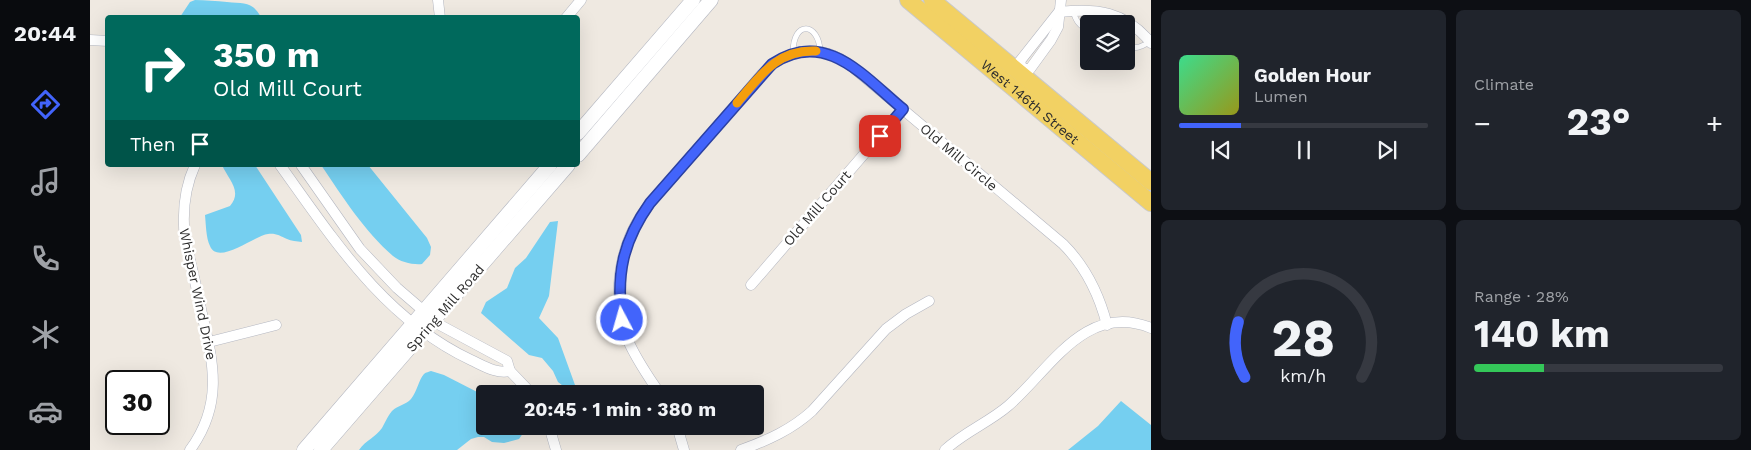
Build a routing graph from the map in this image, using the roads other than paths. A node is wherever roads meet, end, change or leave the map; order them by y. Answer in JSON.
{"nodes":[{"id":1,"x":438,"y":0,"type":"edge"},
{"id":2,"x":581,"y":0,"type":"edge"},
{"id":3,"x":693,"y":0,"type":"edge"},
{"id":4,"x":711,"y":0,"type":"edge"},
{"id":5,"x":908,"y":0,"type":"edge"},
{"id":6,"x":932,"y":0,"type":"edge"},
{"id":7,"x":1061,"y":0,"type":"edge"},
{"id":8,"x":1073,"y":11,"type":"junction"},
{"id":9,"x":1059,"y":12,"type":"junction"},
{"id":10,"x":440,"y":15,"type":"edge"},
{"id":11,"x":568,"y":15,"type":"edge"},
{"id":12,"x":1080,"y":26,"type":"edge"},
{"id":13,"x":90,"y":40,"type":"edge"},
{"id":14,"x":105,"y":41,"type":"edge"},
{"id":15,"x":1151,"y":42,"type":"edge"},
{"id":16,"x":1135,"y":48,"type":"edge"},
{"id":17,"x":820,"y":51,"type":"junction"},
{"id":18,"x":793,"y":53,"type":"junction"},
{"id":19,"x":1017,"y":75,"type":"junction"},
{"id":20,"x":903,"y":109,"type":"junction"},
{"id":21,"x":580,"y":132,"type":"edge"},
{"id":22,"x":580,"y":152,"type":"edge"},
{"id":23,"x":194,"y":167,"type":"edge"},
{"id":24,"x":281,"y":167,"type":"edge"},
{"id":25,"x":302,"y":167,"type":"edge"},
{"id":26,"x":548,"y":167,"type":"edge"},
{"id":27,"x":566,"y":167,"type":"edge"},
{"id":28,"x":1151,"y":182,"type":"edge"},
{"id":29,"x":1151,"y":203,"type":"edge"},
{"id":30,"x":751,"y":285,"type":"dead end"},
{"id":31,"x":930,"y":301,"type":"dead end"},
{"id":32,"x":429,"y":316,"type":"junction"},
{"id":33,"x":276,"y":325,"type":"dead end"},
{"id":34,"x":1107,"y":325,"type":"junction"},
{"id":35,"x":419,"y":328,"type":"junction"},
{"id":36,"x":1151,"y":328,"type":"edge"},
{"id":37,"x":209,"y":342,"type":"junction"},
{"id":38,"x":510,"y":372,"type":"junction"},
{"id":39,"x":523,"y":385,"type":"edge"},
{"id":40,"x":654,"y":385,"type":"edge"},
{"id":41,"x":552,"y":435,"type":"edge"},
{"id":42,"x":680,"y":435,"type":"edge"},
{"id":43,"x":190,"y":450,"type":"edge"},
{"id":44,"x":304,"y":450,"type":"edge"},
{"id":45,"x":321,"y":450,"type":"edge"},
{"id":46,"x":556,"y":450,"type":"edge"},
{"id":47,"x":684,"y":450,"type":"edge"},
{"id":48,"x":741,"y":450,"type":"edge"},
{"id":49,"x":945,"y":450,"type":"edge"}],
"edges":[{"from":1,"to":10,"type":"street"},
{"from":2,"to":11,"type":"street"},
{"from":3,"to":21,"type":"street"},
{"from":4,"to":22,"type":"street"},
{"from":5,"to":19,"type":"main road","name":"West 146th Street"},
{"from":6,"to":19,"type":"main road","name":"West 146th Street"},
{"from":7,"to":9,"type":"street"},
{"from":8,"to":9,"type":"street"},
{"from":8,"to":12,"type":"lane"},
{"from":8,"to":15,"type":"street"},
{"from":9,"to":19,"type":"street"},
{"from":13,"to":14,"type":"street"},
{"from":15,"to":16,"type":"lane"},
{"from":17,"to":18,"type":"street","name":"Old Mill Circle"},
{"from":17,"to":18,"type":"lane"},
{"from":17,"to":20,"type":"street","name":"Old Mill Circle"},
{"from":18,"to":40,"type":"street","name":"Old Mill Circle"},
{"from":19,"to":28,"type":"main road","name":"West 146th Street"},
{"from":19,"to":29,"type":"main road","name":"West 146th Street"},
{"from":20,"to":30,"type":"street","name":"Old Mill Court"},
{"from":20,"to":34,"type":"street","name":"Old Mill Circle"},
{"from":23,"to":37,"type":"street","name":"Whisper Wind Drive"},
{"from":24,"to":35,"type":"street"},
{"from":25,"to":32,"type":"street"},
{"from":26,"to":32,"type":"street","name":"Spring Mill Road"},
{"from":27,"to":32,"type":"street","name":"Spring Mill Road"},
{"from":31,"to":48,"type":"street"},
{"from":32,"to":35,"type":"street","name":"Spring Mill Road"},
{"from":32,"to":38,"type":"street"},
{"from":33,"to":37,"type":"street"},
{"from":34,"to":36,"type":"street"},
{"from":34,"to":49,"type":"street"},
{"from":35,"to":38,"type":"street"},
{"from":35,"to":44,"type":"street","name":"Spring Mill Road"},
{"from":35,"to":45,"type":"street","name":"Spring Mill Road"},
{"from":37,"to":43,"type":"street","name":"Whisper Wind Drive"},
{"from":38,"to":39,"type":"street"},
{"from":41,"to":46,"type":"street"},
{"from":42,"to":47,"type":"street"}]}
